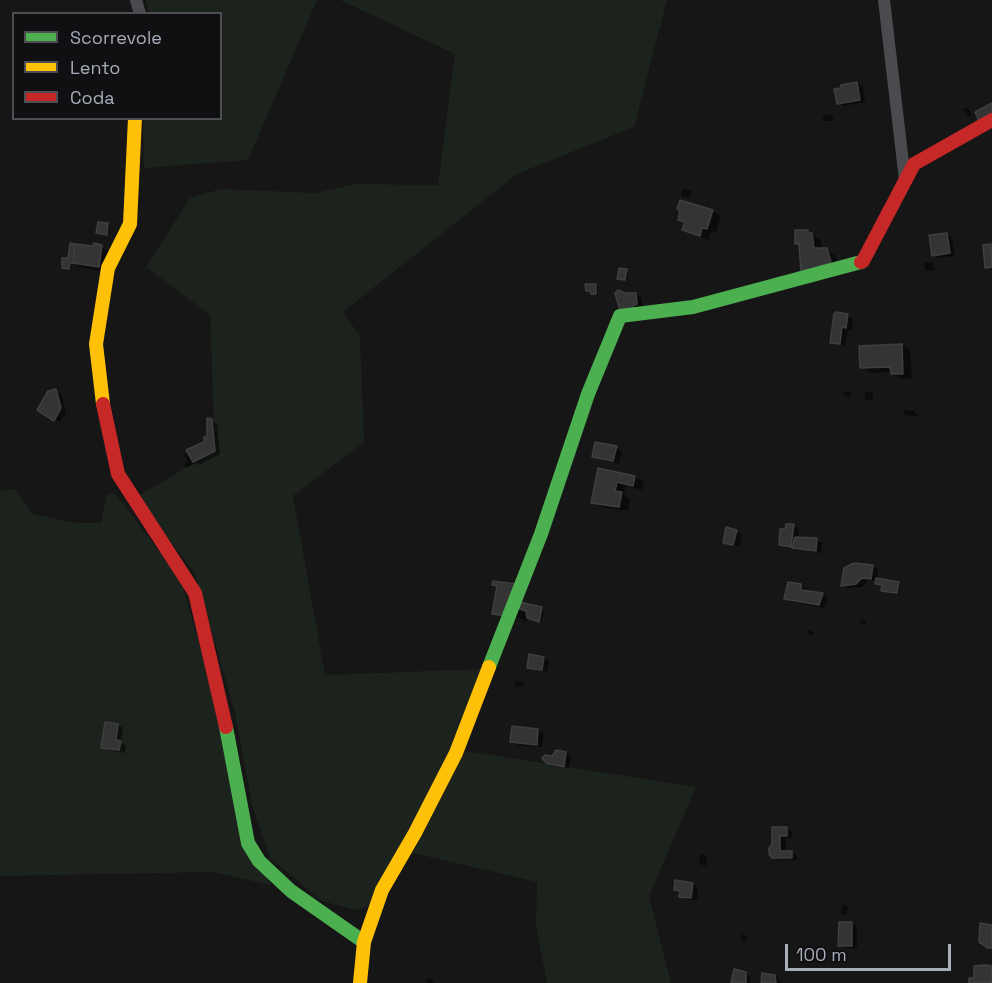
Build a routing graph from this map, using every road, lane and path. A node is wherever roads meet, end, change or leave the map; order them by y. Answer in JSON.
{"nodes":[{"id":1,"x":884,"y":0,"type":"edge"},
{"id":2,"x":135,"y":120,"type":"edge"},
{"id":3,"x":992,"y":120,"type":"edge"},
{"id":4,"x":905,"y":180,"type":"junction"},
{"id":5,"x":364,"y":942,"type":"junction"},
{"id":6,"x":360,"y":983,"type":"edge"}],
"edges":[{"from":1,"to":4,"type":"street"},
{"from":2,"to":5,"type":"street"},
{"from":3,"to":4,"type":"street"},
{"from":4,"to":5,"type":"street"},
{"from":5,"to":6,"type":"street"}]}
